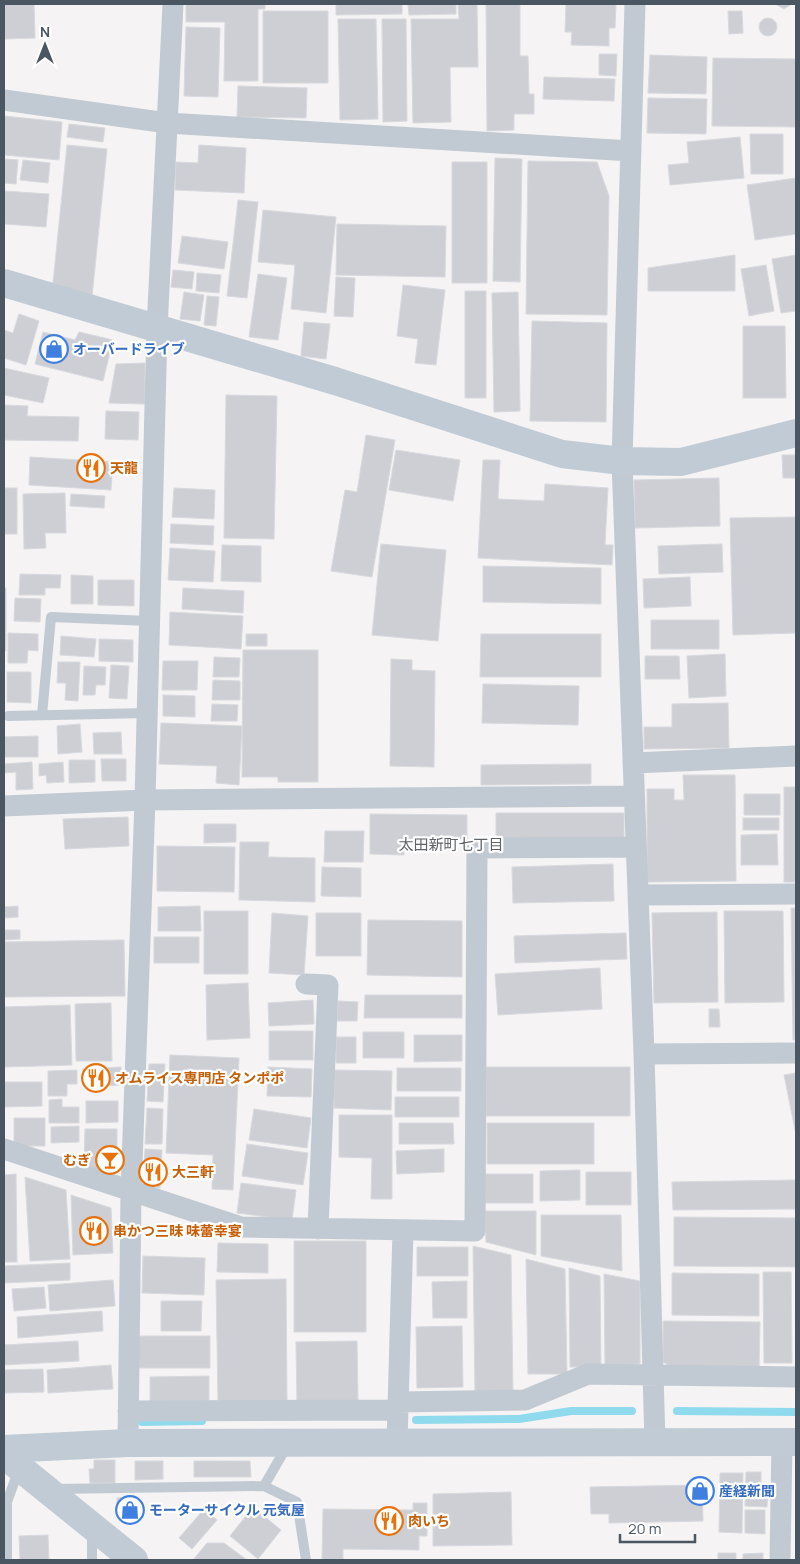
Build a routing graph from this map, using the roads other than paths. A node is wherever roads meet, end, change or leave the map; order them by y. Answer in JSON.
{"nodes":[{"id":1,"x":173,"y":4,"type":"edge"},
{"id":2,"x":635,"y":4,"type":"edge"},
{"id":3,"x":4,"y":100,"type":"edge"},
{"id":4,"x":167,"y":123,"type":"junction"},
{"id":5,"x":630,"y":151,"type":"junction"},
{"id":6,"x":4,"y":283,"type":"edge"},
{"id":7,"x":157,"y":329,"type":"junction"},
{"id":8,"x":796,"y":433,"type":"edge"},
{"id":9,"x":622,"y":461,"type":"junction"},
{"id":10,"x":149,"y":621,"type":"junction"},
{"id":11,"x":147,"y":713,"type":"junction"},
{"id":12,"x":42,"y":715,"type":"junction"},
{"id":13,"x":8,"y":716,"type":"dead end"},
{"id":14,"x":796,"y":756,"type":"edge"},
{"id":15,"x":633,"y":763,"type":"junction"},
{"id":16,"x":634,"y":796,"type":"junction"},
{"id":17,"x":145,"y":800,"type":"junction"},
{"id":18,"x":4,"y":806,"type":"edge"},
{"id":19,"x":636,"y":847,"type":"junction"},
{"id":20,"x":796,"y":894,"type":"edge"},
{"id":21,"x":638,"y":895,"type":"junction"},
{"id":22,"x":306,"y":984,"type":"dead end"},
{"id":23,"x":796,"y":1053,"type":"edge"},
{"id":24,"x":644,"y":1054,"type":"junction"},
{"id":25,"x":4,"y":1149,"type":"edge"},
{"id":26,"x":131,"y":1192,"type":"junction"},
{"id":27,"x":318,"y":1229,"type":"junction"},
{"id":28,"x":402,"y":1230,"type":"junction"},
{"id":29,"x":653,"y":1375,"type":"junction"},
{"id":30,"x":796,"y":1377,"type":"edge"},
{"id":31,"x":398,"y":1406,"type":"junction"},
{"id":32,"x":128,"y":1411,"type":"junction"},
{"id":33,"x":789,"y":1442,"type":"edge"},
{"id":34,"x":397,"y":1443,"type":"junction"},
{"id":35,"x":655,"y":1443,"type":"junction"},
{"id":36,"x":128,"y":1444,"type":"junction"},
{"id":37,"x":288,"y":1444,"type":"junction"},
{"id":38,"x":9,"y":1457,"type":"edge"},
{"id":39,"x":264,"y":1486,"type":"junction"},
{"id":40,"x":44,"y":1489,"type":"junction"},
{"id":41,"x":92,"y":1527,"type":"junction"},
{"id":42,"x":7,"y":1560,"type":"edge"},
{"id":43,"x":92,"y":1560,"type":"edge"},
{"id":44,"x":134,"y":1560,"type":"edge"},
{"id":45,"x":306,"y":1560,"type":"edge"},
{"id":46,"x":780,"y":1560,"type":"edge"}],
"edges":[{"from":1,"to":4,"type":"street"},
{"from":2,"to":5,"type":"street"},
{"from":3,"to":4,"type":"street"},
{"from":4,"to":5,"type":"street"},
{"from":4,"to":7,"type":"street"},
{"from":5,"to":9,"type":"street"},
{"from":6,"to":7,"type":"street"},
{"from":7,"to":9,"type":"street"},
{"from":7,"to":10,"type":"street"},
{"from":8,"to":9,"type":"street"},
{"from":9,"to":15,"type":"street"},
{"from":10,"to":11,"type":"street"},
{"from":10,"to":12,"type":"lane"},
{"from":11,"to":12,"type":"lane"},
{"from":11,"to":17,"type":"street"},
{"from":12,"to":13,"type":"lane"},
{"from":14,"to":15,"type":"street"},
{"from":15,"to":16,"type":"street"},
{"from":16,"to":17,"type":"street"},
{"from":16,"to":19,"type":"street"},
{"from":17,"to":18,"type":"street"},
{"from":17,"to":26,"type":"street"},
{"from":19,"to":21,"type":"street"},
{"from":19,"to":28,"type":"street"},
{"from":20,"to":21,"type":"street"},
{"from":21,"to":24,"type":"street"},
{"from":22,"to":27,"type":"street"},
{"from":23,"to":24,"type":"street"},
{"from":24,"to":29,"type":"street"},
{"from":25,"to":26,"type":"street"},
{"from":26,"to":27,"type":"street"},
{"from":26,"to":32,"type":"street"},
{"from":27,"to":28,"type":"street"},
{"from":28,"to":31,"type":"street"},
{"from":29,"to":30,"type":"street"},
{"from":29,"to":31,"type":"street"},
{"from":29,"to":35,"type":"street"},
{"from":31,"to":32,"type":"street"},
{"from":31,"to":34,"type":"street"},
{"from":32,"to":36,"type":"street"},
{"from":33,"to":35,"type":"street"},
{"from":33,"to":46,"type":"street"},
{"from":34,"to":35,"type":"street"},
{"from":34,"to":37,"type":"street"},
{"from":36,"to":37,"type":"street"},
{"from":36,"to":38,"type":"street"},
{"from":37,"to":39,"type":"lane"},
{"from":38,"to":40,"type":"street"},
{"from":38,"to":42,"type":"lane"},
{"from":39,"to":40,"type":"lane"},
{"from":39,"to":45,"type":"lane"},
{"from":40,"to":41,"type":"street"},
{"from":41,"to":43,"type":"lane"},
{"from":41,"to":44,"type":"street"}]}
